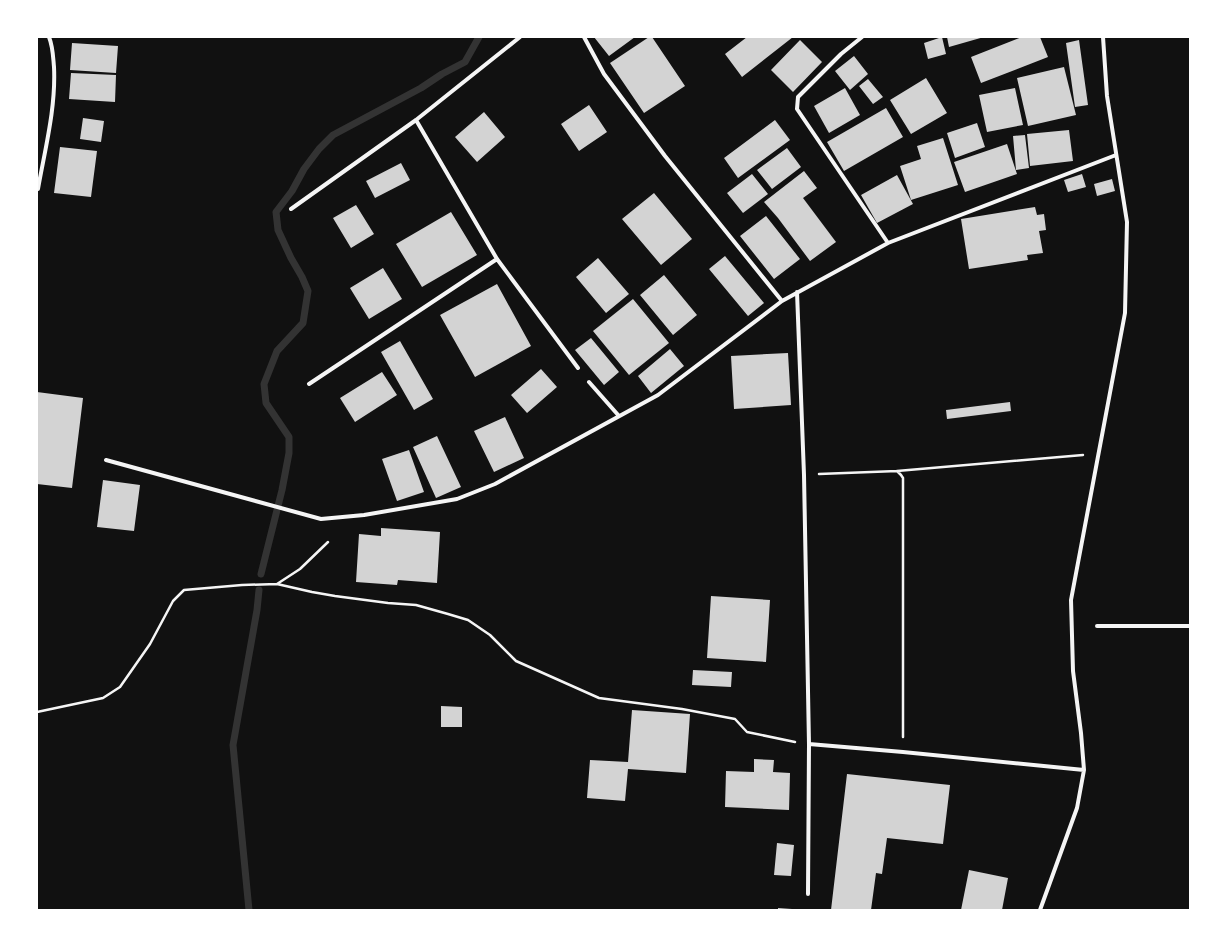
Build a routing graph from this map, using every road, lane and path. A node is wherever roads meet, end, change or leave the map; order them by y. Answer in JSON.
{"nodes":[{"id":1,"x":49,"y":37,"type":"edge"},
{"id":2,"x":520,"y":37,"type":"edge"},
{"id":3,"x":584,"y":37,"type":"edge"},
{"id":4,"x":862,"y":37,"type":"edge"},
{"id":5,"x":1103,"y":37,"type":"edge"},
{"id":6,"x":416,"y":120,"type":"junction"},
{"id":7,"x":1116,"y":156,"type":"junction"},
{"id":8,"x":38,"y":189,"type":"edge"},
{"id":9,"x":291,"y":209,"type":"dead end"},
{"id":10,"x":888,"y":242,"type":"junction"},
{"id":11,"x":496,"y":259,"type":"junction"},
{"id":12,"x":797,"y":292,"type":"junction"},
{"id":13,"x":782,"y":301,"type":"junction"},
{"id":14,"x":578,"y":368,"type":"dead end"},
{"id":15,"x":589,"y":382,"type":"dead end"},
{"id":16,"x":310,"y":384,"type":"dead end"},
{"id":17,"x":619,"y":416,"type":"junction"},
{"id":18,"x":1098,"y":454,"type":"junction"},
{"id":19,"x":106,"y":460,"type":"dead end"},
{"id":20,"x":897,"y":471,"type":"junction"},
{"id":21,"x":804,"y":475,"type":"junction"},
{"id":22,"x":328,"y":542,"type":"dead end"},
{"id":23,"x":277,"y":584,"type":"junction"},
{"id":24,"x":1097,"y":626,"type":"dead end"},
{"id":25,"x":1190,"y":626,"type":"edge"},
{"id":26,"x":37,"y":712,"type":"edge"},
{"id":27,"x":809,"y":744,"type":"junction"},
{"id":28,"x":903,"y":752,"type":"junction"},
{"id":29,"x":1084,"y":770,"type":"junction"},
{"id":30,"x":808,"y":894,"type":"dead end"},
{"id":31,"x":1040,"y":910,"type":"edge"}],
"edges":[{"from":1,"to":8,"type":"street"},
{"from":2,"to":6,"type":"street"},
{"from":3,"to":13,"type":"street"},
{"from":4,"to":10,"type":"street"},
{"from":5,"to":7,"type":"street"},
{"from":6,"to":9,"type":"street"},
{"from":6,"to":11,"type":"street"},
{"from":7,"to":10,"type":"street"},
{"from":7,"to":18,"type":"street"},
{"from":10,"to":12,"type":"street"},
{"from":11,"to":14,"type":"street"},
{"from":11,"to":16,"type":"street"},
{"from":12,"to":13,"type":"street"},
{"from":12,"to":21,"type":"street"},
{"from":13,"to":17,"type":"street"},
{"from":15,"to":17,"type":"street"},
{"from":17,"to":19,"type":"street"},
{"from":18,"to":20,"type":"path"},
{"from":18,"to":29,"type":"street"},
{"from":20,"to":21,"type":"path"},
{"from":20,"to":28,"type":"path"},
{"from":21,"to":27,"type":"street"},
{"from":22,"to":23,"type":"path"},
{"from":23,"to":26,"type":"path"},
{"from":23,"to":27,"type":"path"},
{"from":24,"to":25,"type":"street"},
{"from":27,"to":28,"type":"street"},
{"from":27,"to":30,"type":"street"},
{"from":28,"to":29,"type":"street"},
{"from":29,"to":31,"type":"street"}]}
